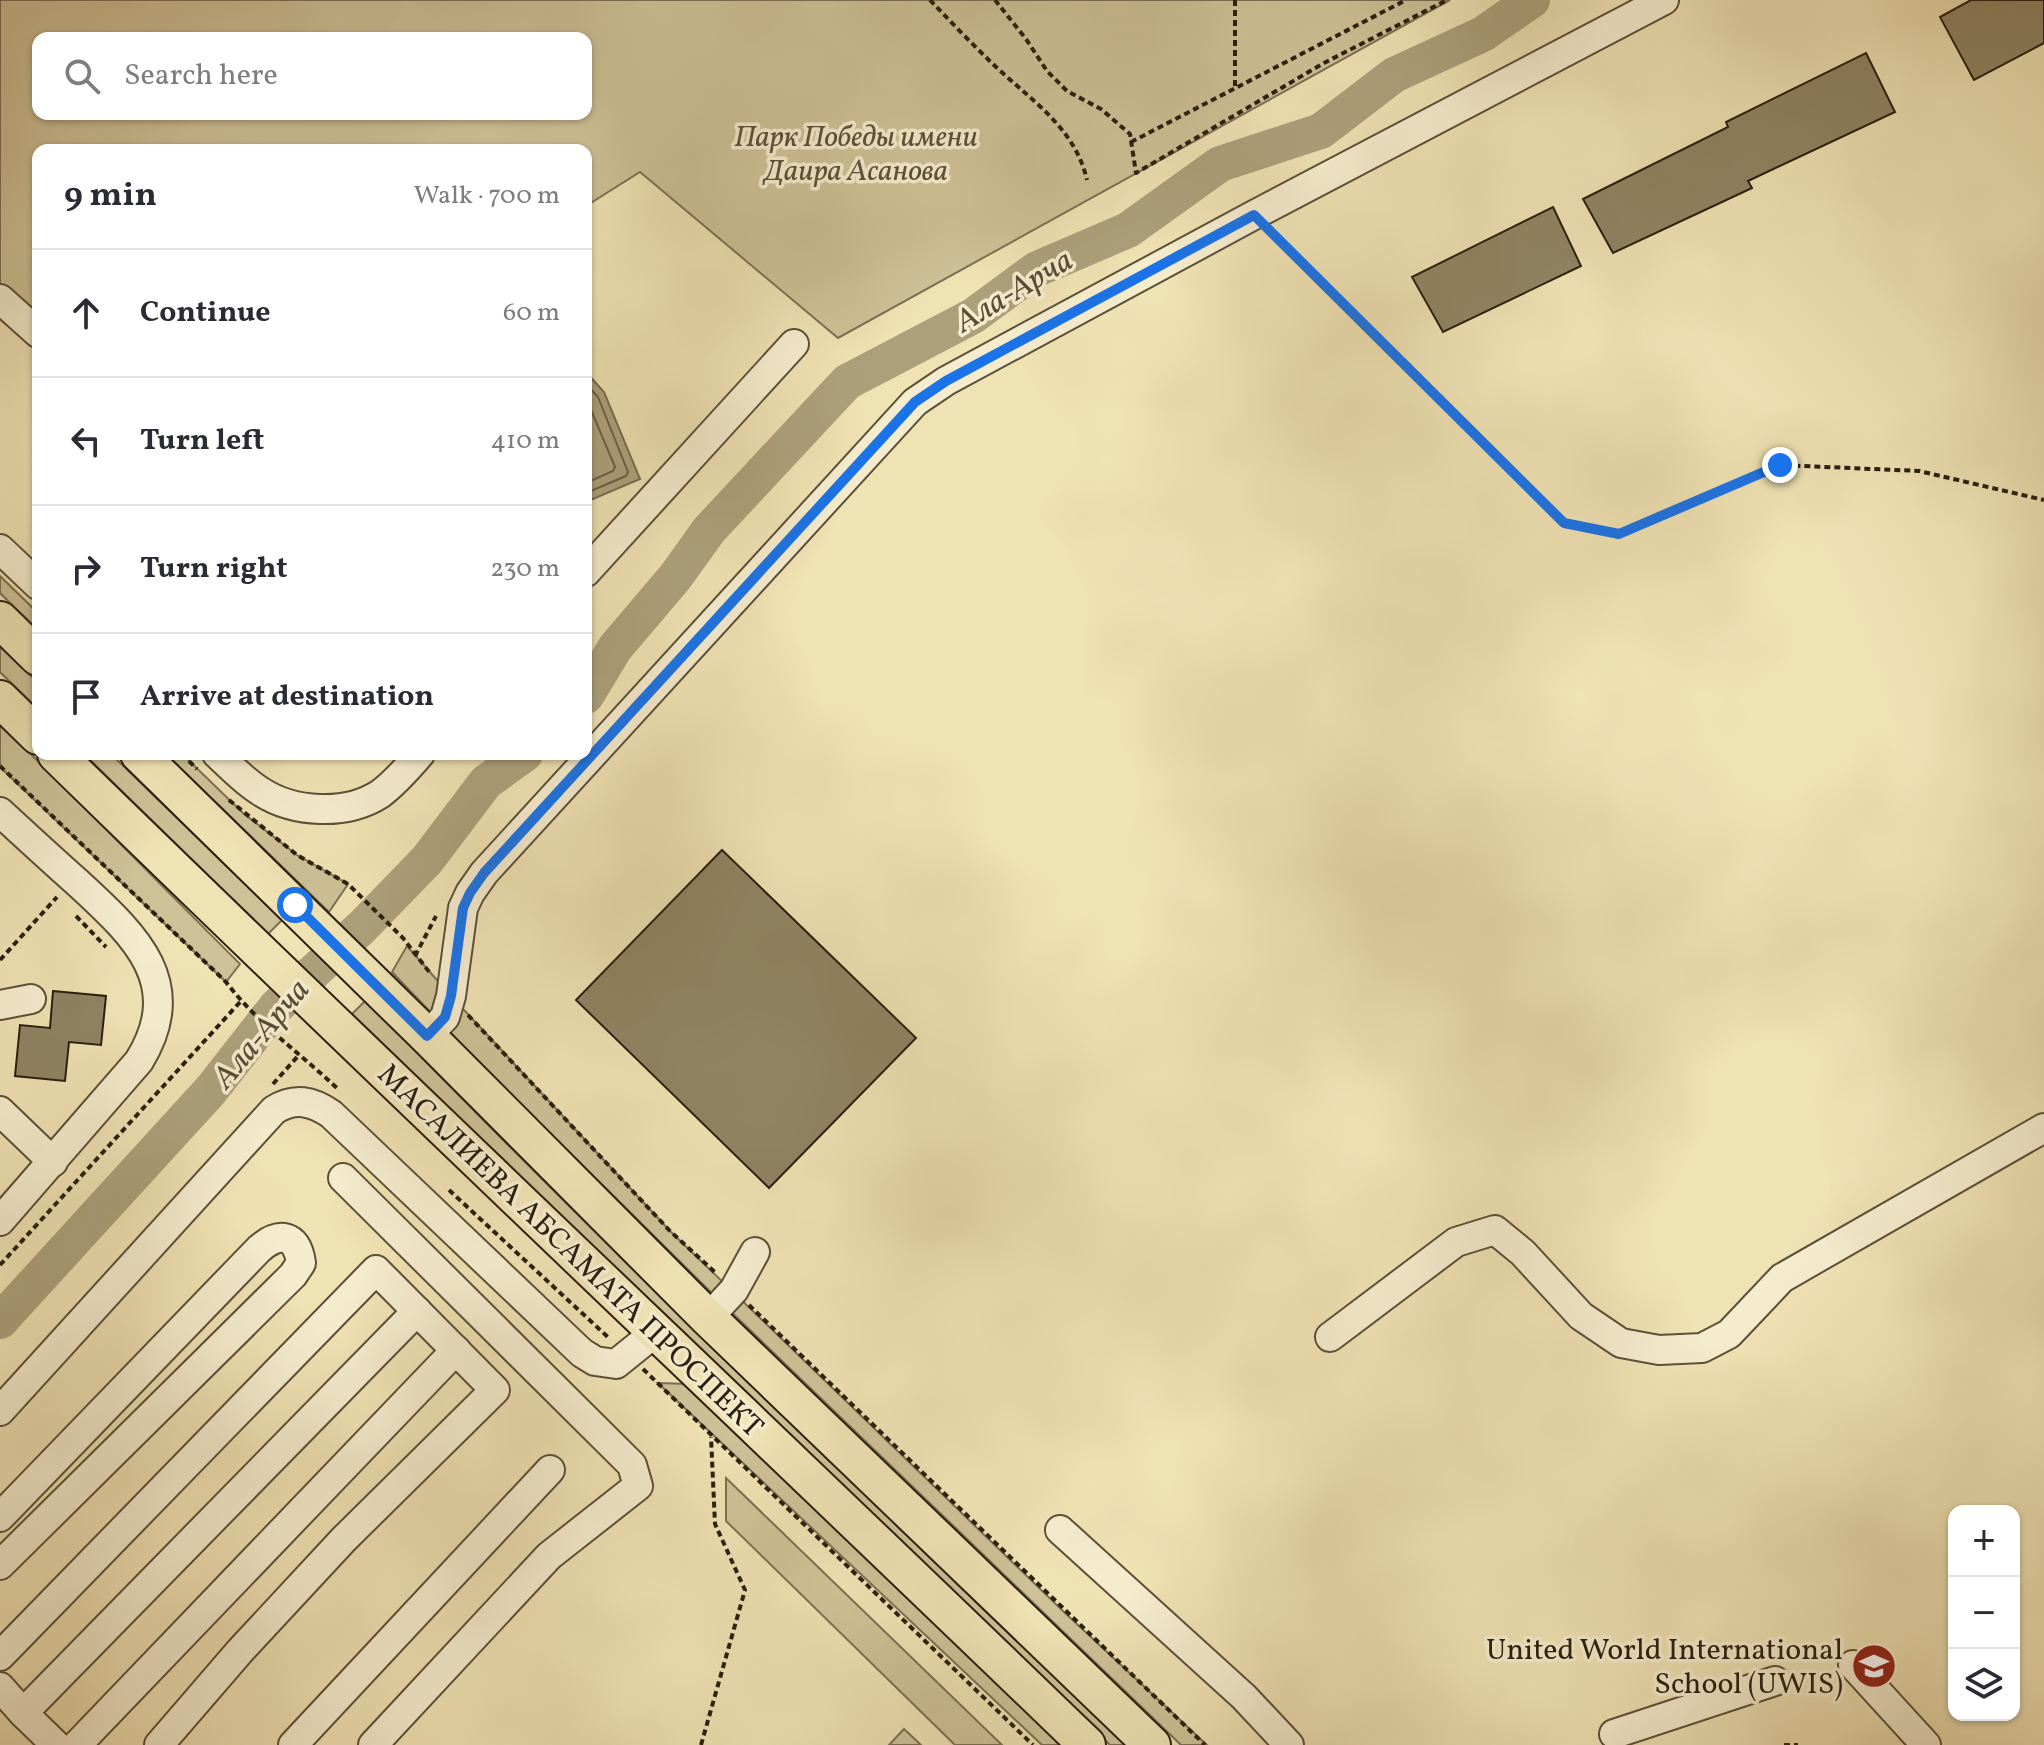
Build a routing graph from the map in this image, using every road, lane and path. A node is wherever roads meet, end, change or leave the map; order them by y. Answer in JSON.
{"nodes":[{"id":1,"x":930,"y":0,"type":"edge"},
{"id":2,"x":995,"y":0,"type":"edge"},
{"id":3,"x":1235,"y":0,"type":"edge"},
{"id":4,"x":1406,"y":0,"type":"edge"},
{"id":5,"x":1447,"y":0,"type":"edge"},
{"id":6,"x":1664,"y":0,"type":"edge"},
{"id":7,"x":1235,"y":88,"type":"junction"},
{"id":8,"x":1131,"y":142,"type":"junction"},
{"id":9,"x":1087,"y":180,"type":"dead end"},
{"id":10,"x":1254,"y":215,"type":"junction"},
{"id":11,"x":0,"y":299,"type":"edge"},
{"id":12,"x":32,"y":328,"type":"edge"},
{"id":13,"x":794,"y":344,"type":"dead end"},
{"id":14,"x":2044,"y":500,"type":"edge"},
{"id":15,"x":0,"y":549,"type":"edge"},
{"id":16,"x":592,"y":565,"type":"edge"},
{"id":17,"x":32,"y":579,"type":"edge"},
{"id":18,"x":0,"y":620,"type":"edge"},
{"id":19,"x":32,"y":651,"type":"edge"},
{"id":20,"x":0,"y":699,"type":"edge"},
{"id":21,"x":32,"y":730,"type":"edge"},
{"id":22,"x":592,"y":755,"type":"edge"},
{"id":23,"x":62,"y":760,"type":"edge"},
{"id":24,"x":145,"y":760,"type":"edge"},
{"id":25,"x":414,"y":760,"type":"edge"},
{"id":26,"x":587,"y":760,"type":"edge"},
{"id":27,"x":210,"y":764,"type":"edge"},
{"id":28,"x":0,"y":766,"type":"edge"},
{"id":29,"x":222,"y":793,"type":"dead end"},
{"id":30,"x":0,"y":812,"type":"edge"},
{"id":31,"x":52,"y":892,"type":"dead end"},
{"id":32,"x":67,"y":907,"type":"dead end"},
{"id":33,"x":108,"y":949,"type":"dead end"},
{"id":34,"x":0,"y":960,"type":"edge"},
{"id":35,"x":451,"y":996,"type":"junction"},
{"id":36,"x":31,"y":999,"type":"dead end"},
{"id":37,"x":241,"y":1001,"type":"junction"},
{"id":38,"x":0,"y":1005,"type":"edge"},
{"id":39,"x":427,"y":1036,"type":"junction"},
{"id":40,"x":298,"y":1056,"type":"junction"},
{"id":41,"x":285,"y":1070,"type":"dead end"},
{"id":42,"x":344,"y":1094,"type":"dead end"},
{"id":43,"x":0,"y":1111,"type":"edge"},
{"id":44,"x":2044,"y":1128,"type":"edge"},
{"id":45,"x":53,"y":1162,"type":"junction"},
{"id":46,"x":343,"y":1178,"type":"dead end"},
{"id":47,"x":446,"y":1188,"type":"dead end"},
{"id":48,"x":0,"y":1221,"type":"edge"},
{"id":49,"x":755,"y":1252,"type":"dead end"},
{"id":50,"x":0,"y":1265,"type":"edge"},
{"id":51,"x":734,"y":1290,"type":"junction"},
{"id":52,"x":417,"y":1311,"type":"junction"},
{"id":53,"x":708,"y":1318,"type":"junction"},
{"id":54,"x":657,"y":1331,"type":"junction"},
{"id":55,"x":1330,"y":1337,"type":"dead end"},
{"id":56,"x":456,"y":1350,"type":"junction"},
{"id":57,"x":627,"y":1355,"type":"junction"},
{"id":58,"x":2,"y":1408,"type":"edge"},
{"id":59,"x":711,"y":1435,"type":"junction"},
{"id":60,"x":550,"y":1470,"type":"dead end"},
{"id":61,"x":0,"y":1517,"type":"edge"},
{"id":62,"x":1060,"y":1530,"type":"dead end"},
{"id":63,"x":0,"y":1565,"type":"edge"},
{"id":64,"x":0,"y":1656,"type":"edge"},
{"id":65,"x":1853,"y":1665,"type":"dead end"},
{"id":66,"x":1775,"y":1681,"type":"dead end"},
{"id":67,"x":0,"y":1687,"type":"edge"},
{"id":68,"x":23,"y":1713,"type":"junction"},
{"id":69,"x":1614,"y":1734,"type":"dead end"},
{"id":70,"x":56,"y":1745,"type":"edge"},
{"id":71,"x":77,"y":1745,"type":"edge"},
{"id":72,"x":159,"y":1745,"type":"edge"},
{"id":73,"x":293,"y":1745,"type":"edge"},
{"id":74,"x":373,"y":1745,"type":"edge"},
{"id":75,"x":701,"y":1745,"type":"edge"},
{"id":76,"x":1033,"y":1745,"type":"edge"},
{"id":77,"x":1087,"y":1745,"type":"edge"},
{"id":78,"x":1152,"y":1745,"type":"edge"},
{"id":79,"x":1205,"y":1745,"type":"edge"},
{"id":80,"x":1289,"y":1745,"type":"edge"},
{"id":81,"x":1784,"y":1745,"type":"edge"},
{"id":82,"x":1798,"y":1745,"type":"edge"},
{"id":83,"x":1926,"y":1745,"type":"edge"}],
"edges":[{"from":1,"to":9,"type":"path"},
{"from":2,"to":8,"type":"path"},
{"from":3,"to":7,"type":"path"},
{"from":4,"to":7,"type":"path"},
{"from":5,"to":8,"type":"path"},
{"from":6,"to":10,"type":"street"},
{"from":7,"to":8,"type":"path"},
{"from":10,"to":14,"type":"path"},
{"from":10,"to":22,"type":"street"},
{"from":11,"to":12,"type":"street"},
{"from":13,"to":16,"type":"street"},
{"from":15,"to":17,"type":"street"},
{"from":18,"to":19,"type":"main road"},
{"from":20,"to":21,"type":"main road"},
{"from":23,"to":54,"type":"main road","name":"МАСАЛИЕВА АБСАМАТА ПРОСПЕКТ"},
{"from":24,"to":39,"type":"main road","name":"МАСАЛИЕВА АБСАМАТА ПРОСПЕКТ"},
{"from":25,"to":27,"type":"street"},
{"from":26,"to":35,"type":"street"},
{"from":28,"to":37,"type":"path"},
{"from":29,"to":35,"type":"path"},
{"from":30,"to":45,"type":"street"},
{"from":31,"to":34,"type":"path"},
{"from":32,"to":33,"type":"path"},
{"from":35,"to":39,"type":"street"},
{"from":35,"to":51,"type":"path"},
{"from":36,"to":38,"type":"street"},
{"from":37,"to":40,"type":"path"},
{"from":37,"to":50,"type":"path"},
{"from":39,"to":53,"type":"main road","name":"МАСАЛИЕВА АБСАМАТА ПРОСПЕКТ"},
{"from":40,"to":41,"type":"path"},
{"from":40,"to":42,"type":"path"},
{"from":43,"to":45,"type":"street"},
{"from":44,"to":55,"type":"street"},
{"from":45,"to":48,"type":"street"},
{"from":46,"to":74,"type":"street"},
{"from":47,"to":57,"type":"path"},
{"from":49,"to":51,"type":"street"},
{"from":51,"to":53,"type":"street"},
{"from":51,"to":79,"type":"path"},
{"from":52,"to":56,"type":"street"},
{"from":52,"to":64,"type":"street"},
{"from":52,"to":68,"type":"street"},
{"from":53,"to":78,"type":"main road","name":"МАСАЛИЕВА АБСАМАТА ПРОСПЕКТ"},
{"from":54,"to":57,"type":"street"},
{"from":54,"to":77,"type":"main road","name":"МАСАЛИЕВА АБСАМАТА ПРОСПЕКТ"},
{"from":56,"to":71,"type":"street"},
{"from":56,"to":72,"type":"street"},
{"from":57,"to":58,"type":"street"},
{"from":57,"to":59,"type":"path"},
{"from":59,"to":75,"type":"path"},
{"from":59,"to":76,"type":"path"},
{"from":60,"to":73,"type":"street"},
{"from":61,"to":63,"type":"street"},
{"from":62,"to":80,"type":"street"},
{"from":65,"to":83,"type":"street"},
{"from":66,"to":69,"type":"street"},
{"from":67,"to":68,"type":"street"},
{"from":68,"to":70,"type":"street"},
{"from":81,"to":82,"type":"path"}]}
